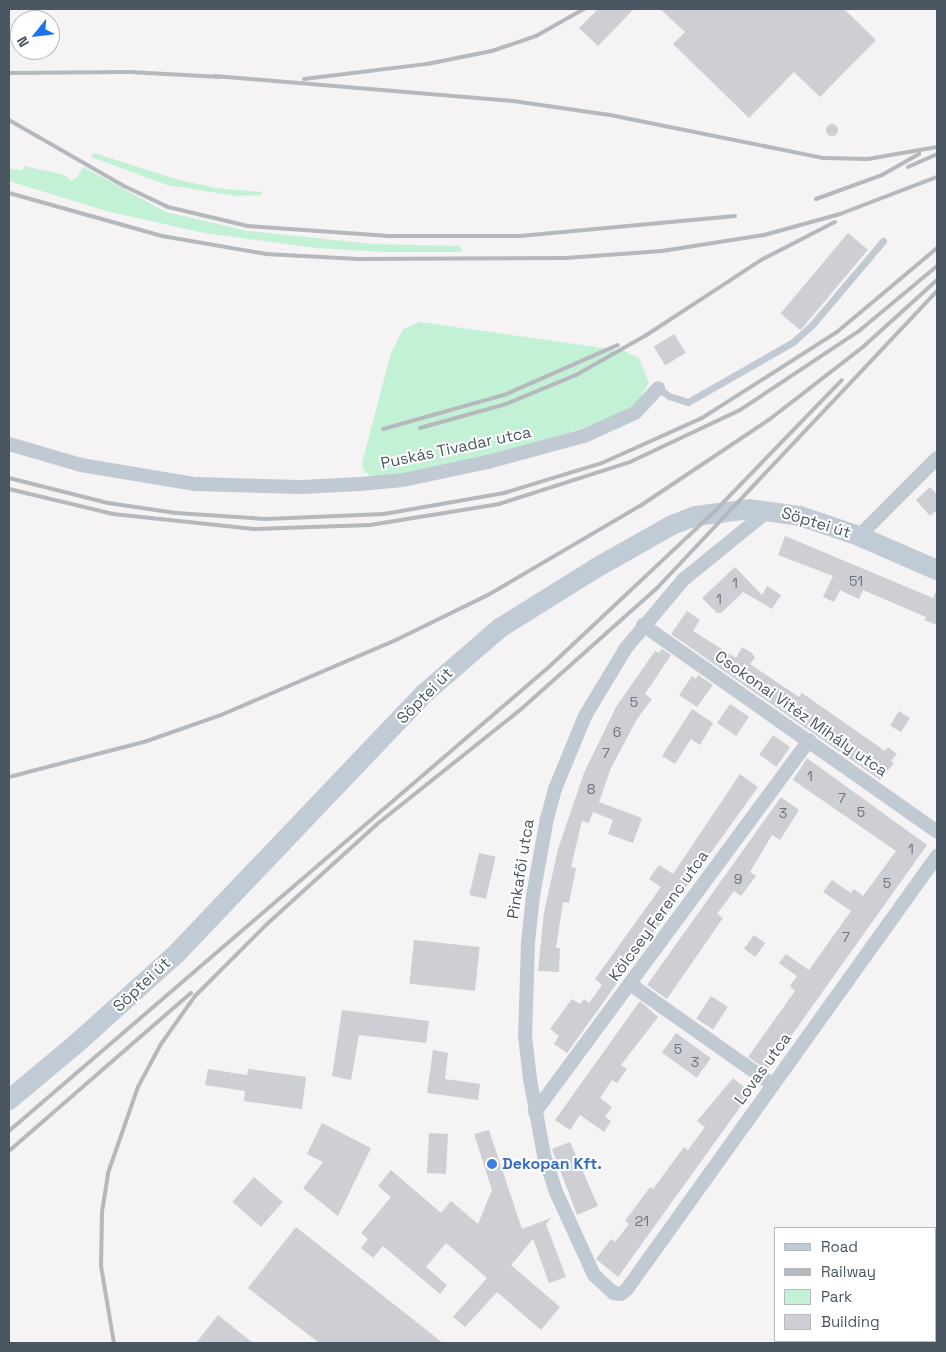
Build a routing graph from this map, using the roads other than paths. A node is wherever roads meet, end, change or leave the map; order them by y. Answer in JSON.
{"nodes":[{"id":1,"x":882,"y":241,"type":"dead end"},
{"id":2,"x":658,"y":388,"type":"joint"},
{"id":3,"x":9,"y":444,"type":"edge"},
{"id":4,"x":937,"y":458,"type":"edge"},
{"id":5,"x":769,"y":510,"type":"junction"},
{"id":6,"x":859,"y":536,"type":"junction"},
{"id":7,"x":937,"y":570,"type":"edge"},
{"id":8,"x":643,"y":624,"type":"junction"},
{"id":9,"x":809,"y":740,"type":"junction"},
{"id":10,"x":937,"y":832,"type":"edge"},
{"id":11,"x":937,"y":856,"type":"edge"},
{"id":12,"x":630,"y":984,"type":"junction"},
{"id":13,"x":773,"y":1085,"type":"junction"},
{"id":14,"x":9,"y":1100,"type":"edge"},
{"id":15,"x":535,"y":1112,"type":"junction"},
{"id":16,"x":613,"y":1293,"type":"joint"}],
"edges":[{"from":1,"to":2,"type":"lane"},
{"from":2,"to":3,"type":"street","name":"Puskás Tivadar utca"},
{"from":4,"to":6,"type":"street"},
{"from":5,"to":6,"type":"street","name":"Söptei út"},
{"from":5,"to":8,"type":"street","name":"Pinkafői utca"},
{"from":5,"to":14,"type":"street","name":"Söptei út"},
{"from":6,"to":7,"type":"street","name":"Söptei út"},
{"from":8,"to":9,"type":"street","name":"Csokonai Vitéz Mihály utca"},
{"from":8,"to":15,"type":"street","name":"Pinkafői utca"},
{"from":9,"to":10,"type":"street","name":"Csokonai Vitéz Mihály utca"},
{"from":9,"to":12,"type":"street","name":"Kölcsey Ferenc utca"},
{"from":11,"to":13,"type":"street","name":"Lovas utca"},
{"from":12,"to":13,"type":"street"},
{"from":12,"to":15,"type":"street","name":"Kölcsey Ferenc utca"},
{"from":13,"to":16,"type":"street","name":"Lovas utca"},
{"from":15,"to":16,"type":"street","name":"Pinkafői utca"}]}
